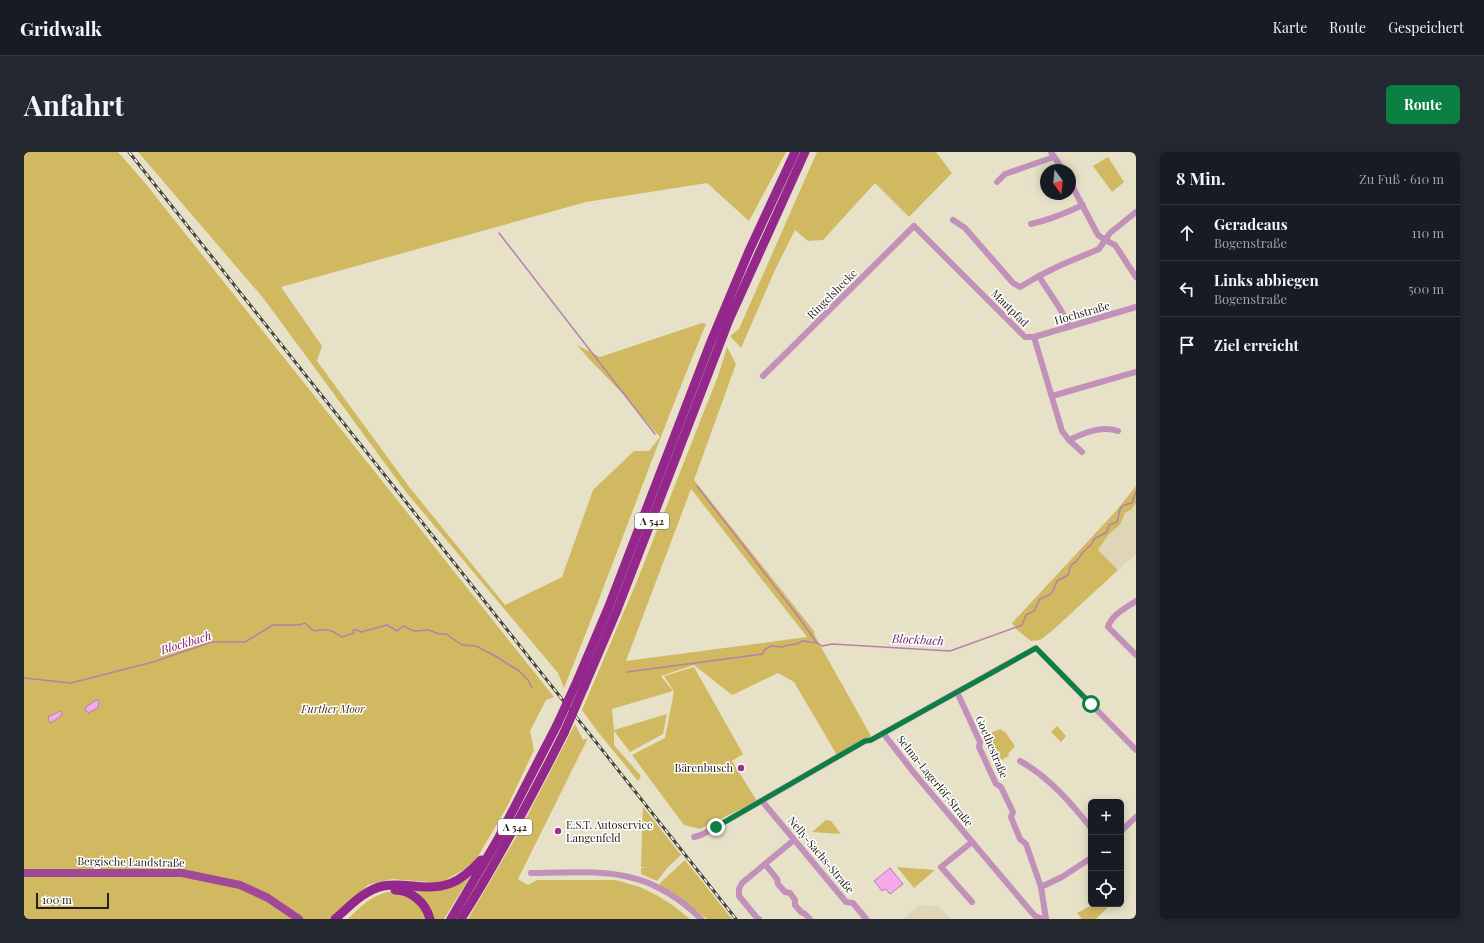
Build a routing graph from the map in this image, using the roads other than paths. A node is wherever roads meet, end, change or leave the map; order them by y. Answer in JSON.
{"nodes":[{"id":1,"x":795,"y":152,"type":"edge"},
{"id":2,"x":804,"y":152,"type":"edge"},
{"id":3,"x":1053,"y":154,"type":"edge"},
{"id":4,"x":1059,"y":164,"type":"edge"},
{"id":5,"x":997,"y":182,"type":"dead end"},
{"id":6,"x":1076,"y":193,"type":"edge"},
{"id":7,"x":1083,"y":205,"type":"junction"},
{"id":8,"x":1136,"y":212,"type":"edge"},
{"id":9,"x":953,"y":220,"type":"dead end"},
{"id":10,"x":1031,"y":224,"type":"dead end"},
{"id":11,"x":914,"y":226,"type":"joint"},
{"id":12,"x":1105,"y":240,"type":"junction"},
{"id":13,"x":1039,"y":276,"type":"junction"},
{"id":14,"x":1136,"y":277,"type":"edge"},
{"id":15,"x":1136,"y":307,"type":"edge"},
{"id":16,"x":726,"y":317,"type":"junction"},
{"id":17,"x":1069,"y":327,"type":"junction"},
{"id":18,"x":1034,"y":337,"type":"junction"},
{"id":19,"x":1136,"y":372,"type":"edge"},
{"id":20,"x":763,"y":376,"type":"dead end"},
{"id":21,"x":1052,"y":396,"type":"junction"},
{"id":22,"x":1118,"y":431,"type":"dead end"},
{"id":23,"x":1069,"y":440,"type":"junction"},
{"id":24,"x":1082,"y":452,"type":"dead end"},
{"id":25,"x":1136,"y":601,"type":"edge"},
{"id":26,"x":1136,"y":655,"type":"edge"},
{"id":27,"x":957,"y":692,"type":"junction"},
{"id":28,"x":883,"y":733,"type":"junction"},
{"id":29,"x":1136,"y":750,"type":"edge"},
{"id":30,"x":1020,"y":761,"type":"dead end"},
{"id":31,"x":762,"y":801,"type":"junction"},
{"id":32,"x":1136,"y":817,"type":"edge"},
{"id":33,"x":1088,"y":824,"type":"edge"},
{"id":34,"x":1124,"y":829,"type":"edge"},
{"id":35,"x":694,"y":837,"type":"dead end"},
{"id":36,"x":498,"y":839,"type":"junction"},
{"id":37,"x":794,"y":840,"type":"junction"},
{"id":38,"x":972,"y":842,"type":"junction"},
{"id":39,"x":1088,"y":860,"type":"edge"},
{"id":40,"x":765,"y":864,"type":"junction"},
{"id":41,"x":24,"y":873,"type":"edge"},
{"id":42,"x":531,"y":873,"type":"dead end"},
{"id":43,"x":483,"y":885,"type":"junction"},
{"id":44,"x":1041,"y":887,"type":"junction"},
{"id":45,"x":972,"y":902,"type":"dead end"},
{"id":46,"x":299,"y":919,"type":"edge"},
{"id":47,"x":335,"y":919,"type":"edge"},
{"id":48,"x":346,"y":919,"type":"edge"},
{"id":49,"x":430,"y":919,"type":"edge"},
{"id":50,"x":451,"y":919,"type":"edge"},
{"id":51,"x":461,"y":919,"type":"edge"},
{"id":52,"x":466,"y":919,"type":"edge"},
{"id":53,"x":701,"y":919,"type":"edge"},
{"id":54,"x":759,"y":919,"type":"edge"},
{"id":55,"x":810,"y":919,"type":"edge"},
{"id":56,"x":866,"y":919,"type":"edge"},
{"id":57,"x":1043,"y":919,"type":"edge"},
{"id":58,"x":1046,"y":919,"type":"edge"}],
"edges":[{"from":1,"to":16,"type":"highway","number":"A 542"},
{"from":2,"to":16,"type":"highway","number":"A 542"},
{"from":3,"to":4,"type":"street"},
{"from":3,"to":5,"type":"street"},
{"from":6,"to":7,"type":"street"},
{"from":7,"to":10,"type":"street"},
{"from":7,"to":12,"type":"street"},
{"from":8,"to":12,"type":"street"},
{"from":9,"to":13,"type":"street"},
{"from":11,"to":18,"type":"street","name":"Mautpfad"},
{"from":11,"to":20,"type":"street","name":"Ringelshecke"},
{"from":12,"to":13,"type":"street"},
{"from":12,"to":14,"type":"street"},
{"from":13,"to":17,"type":"street"},
{"from":15,"to":17,"type":"street","name":"Hochstraße"},
{"from":16,"to":36,"type":"highway","number":"A 542","bridge":true},
{"from":16,"to":43,"type":"highway","number":"A 542","bridge":true},
{"from":17,"to":18,"type":"street","name":"Hochstraße"},
{"from":18,"to":21,"type":"street","name":"Mautpfad"},
{"from":19,"to":21,"type":"street"},
{"from":21,"to":23,"type":"street","name":"Mautpfad"},
{"from":22,"to":23,"type":"street"},
{"from":23,"to":24,"type":"street","name":"Mautpfad"},
{"from":25,"to":26,"type":"street"},
{"from":27,"to":28,"type":"street"},
{"from":27,"to":29,"type":"street"},
{"from":27,"to":44,"type":"street","name":"Goethestraße"},
{"from":28,"to":31,"type":"street"},
{"from":28,"to":38,"type":"street","name":"Selma-Lagerlöf-Straße"},
{"from":30,"to":33,"type":"street"},
{"from":31,"to":35,"type":"street"},
{"from":31,"to":37,"type":"street","name":"Nelly-Sachs-Straße"},
{"from":32,"to":34,"type":"street"},
{"from":36,"to":47,"type":"highway"},
{"from":36,"to":50,"type":"highway","number":"A 542"},
{"from":37,"to":40,"type":"street"},
{"from":37,"to":56,"type":"street","name":"Nelly-Sachs-Straße"},
{"from":38,"to":45,"type":"street","name":"Selma-Lagerlöf-Straße"},
{"from":38,"to":57,"type":"street","name":"Selma-Lagerlöf-Straße"},
{"from":39,"to":44,"type":"street"},
{"from":40,"to":54,"type":"street"},
{"from":40,"to":55,"type":"street"},
{"from":41,"to":46,"type":"main road","name":"Bergische Landstraße"},
{"from":42,"to":53,"type":"street"},
{"from":43,"to":51,"type":"highway","number":"A 542"},
{"from":43,"to":52,"type":"highway"},
{"from":44,"to":58,"type":"street","name":"Goethestraße"},
{"from":48,"to":49,"type":"highway"}]}
